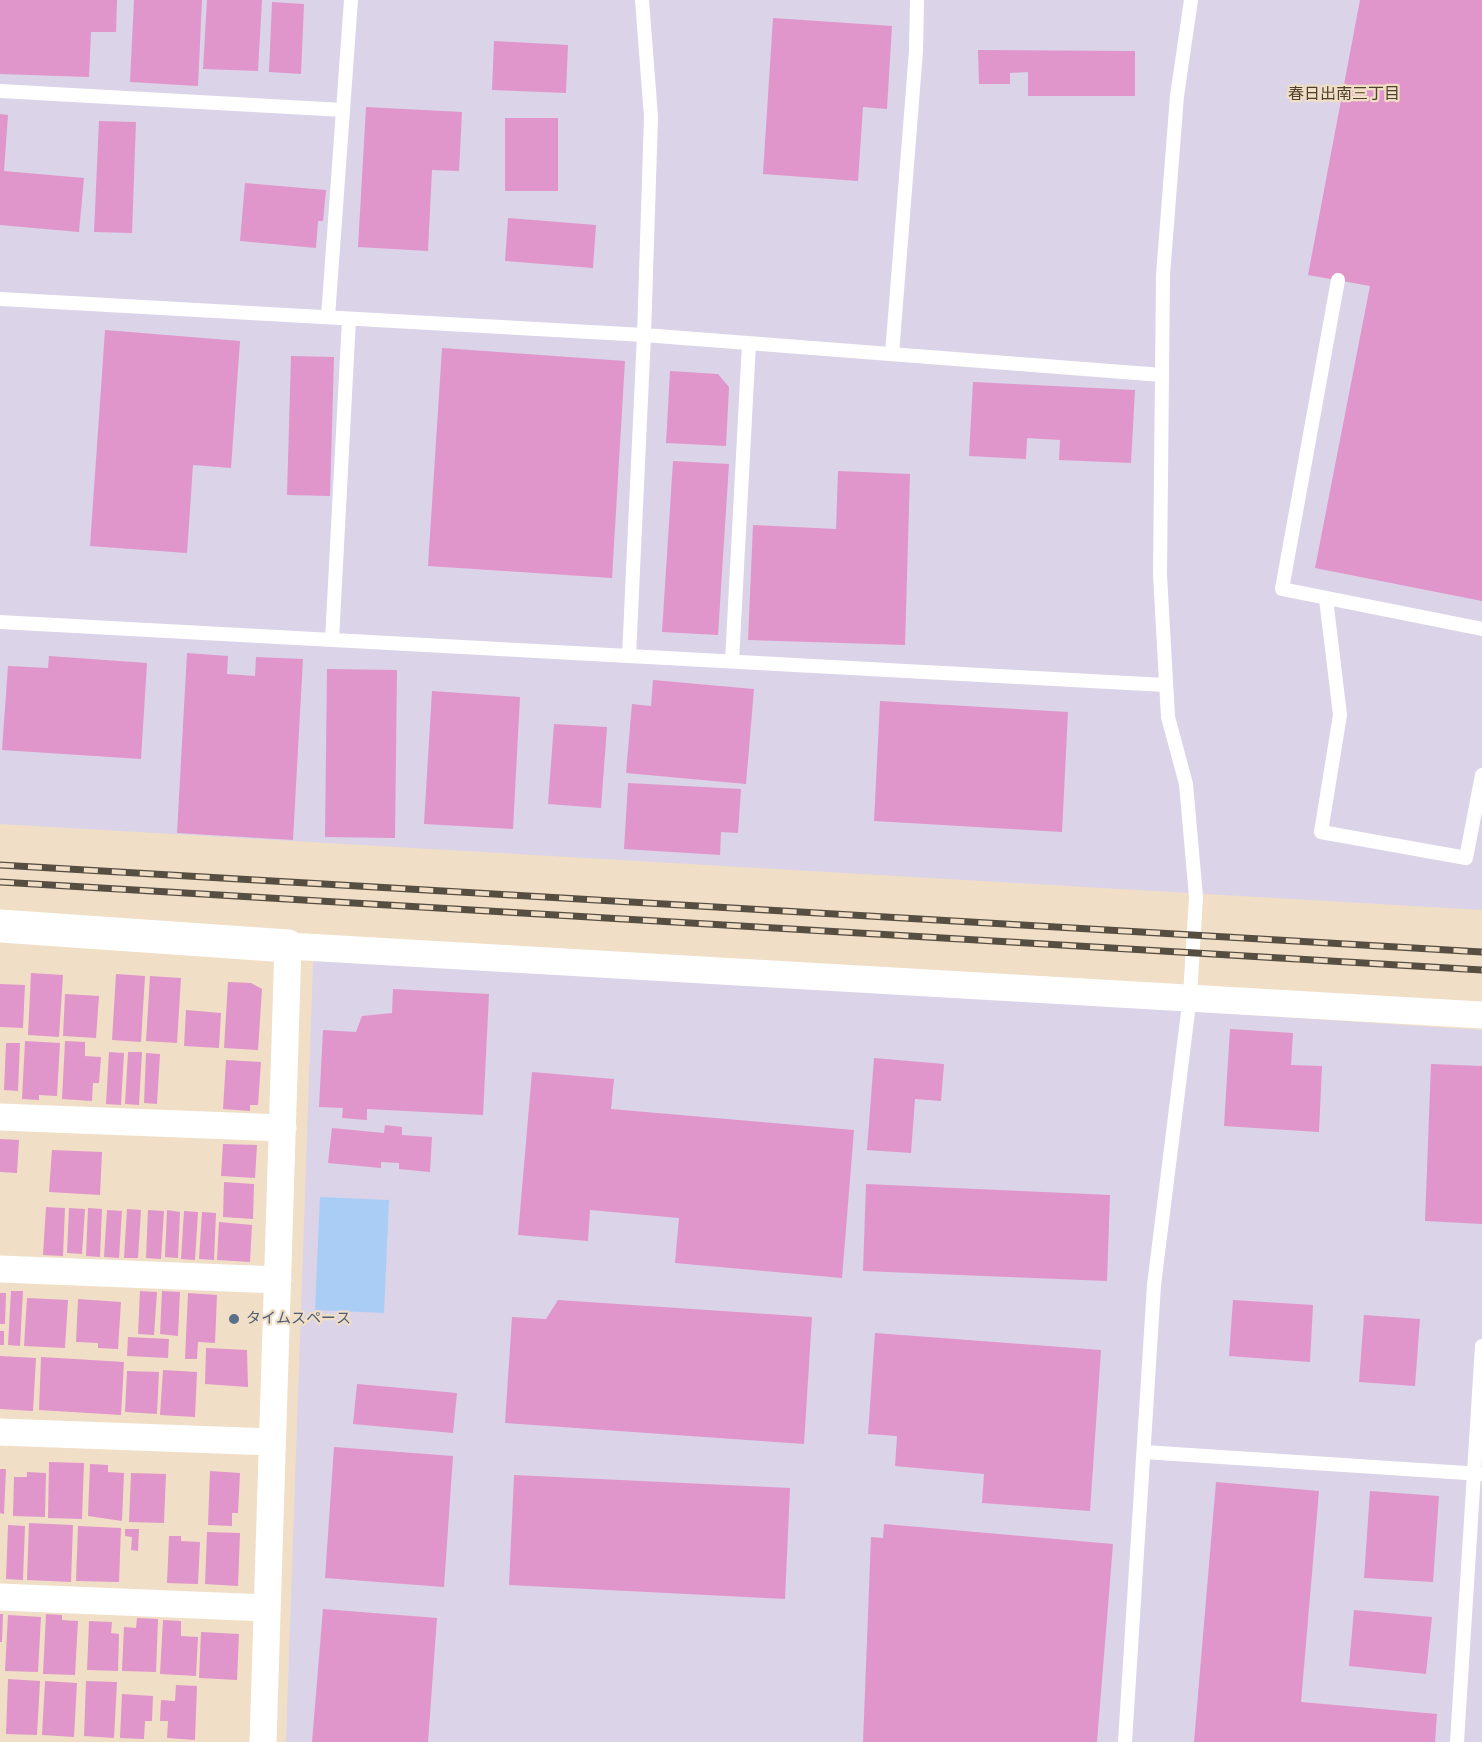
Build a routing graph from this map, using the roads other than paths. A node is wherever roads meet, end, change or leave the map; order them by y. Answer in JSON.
{"nodes":[{"id":1,"x":351,"y":0,"type":"edge"},
{"id":2,"x":642,"y":0,"type":"edge"},
{"id":3,"x":917,"y":0,"type":"edge"},
{"id":4,"x":1191,"y":0,"type":"edge"},
{"id":5,"x":0,"y":91,"type":"edge"},
{"id":6,"x":343,"y":110,"type":"junction"},
{"id":7,"x":1338,"y":280,"type":"dead end"},
{"id":8,"x":0,"y":299,"type":"edge"},
{"id":9,"x":328,"y":317,"type":"junction"},
{"id":10,"x":349,"y":319,"type":"junction"},
{"id":11,"x":644,"y":335,"type":"junction"},
{"id":12,"x":749,"y":343,"type":"junction"},
{"id":13,"x":892,"y":354,"type":"junction"},
{"id":14,"x":1162,"y":375,"type":"junction"},
{"id":15,"x":1326,"y":599,"type":"junction"},
{"id":16,"x":0,"y":622,"type":"edge"},
{"id":17,"x":1482,"y":629,"type":"edge"},
{"id":18,"x":332,"y":640,"type":"junction"},
{"id":19,"x":629,"y":656,"type":"junction"},
{"id":20,"x":732,"y":661,"type":"junction"},
{"id":21,"x":1165,"y":686,"type":"junction"},
{"id":22,"x":1482,"y":774,"type":"edge"},
{"id":23,"x":0,"y":926,"type":"edge"},
{"id":24,"x":288,"y":946,"type":"junction"},
{"id":25,"x":1190,"y":996,"type":"junction"},
{"id":26,"x":1482,"y":1015,"type":"edge"},
{"id":27,"x":0,"y":1117,"type":"edge"},
{"id":28,"x":283,"y":1128,"type":"junction"},
{"id":29,"x":0,"y":1269,"type":"edge"},
{"id":30,"x":278,"y":1280,"type":"junction"},
{"id":31,"x":1482,"y":1346,"type":"edge"},
{"id":32,"x":0,"y":1432,"type":"edge"},
{"id":33,"x":272,"y":1442,"type":"junction"},
{"id":34,"x":1144,"y":1452,"type":"junction"},
{"id":35,"x":1479,"y":1474,"type":"edge"},
{"id":36,"x":0,"y":1597,"type":"edge"},
{"id":37,"x":267,"y":1608,"type":"junction"},
{"id":38,"x":262,"y":1742,"type":"edge"},
{"id":39,"x":1125,"y":1742,"type":"edge"},
{"id":40,"x":1457,"y":1742,"type":"edge"}],
"edges":[{"from":1,"to":6,"type":"lane"},
{"from":2,"to":11,"type":"lane"},
{"from":3,"to":13,"type":"lane"},
{"from":4,"to":14,"type":"lane"},
{"from":5,"to":6,"type":"lane"},
{"from":6,"to":9,"type":"lane"},
{"from":7,"to":15,"type":"lane"},
{"from":8,"to":9,"type":"lane"},
{"from":9,"to":10,"type":"lane"},
{"from":10,"to":11,"type":"lane"},
{"from":10,"to":18,"type":"lane"},
{"from":11,"to":12,"type":"lane"},
{"from":11,"to":19,"type":"lane"},
{"from":12,"to":13,"type":"lane"},
{"from":12,"to":20,"type":"lane"},
{"from":13,"to":14,"type":"lane"},
{"from":14,"to":21,"type":"lane"},
{"from":15,"to":17,"type":"lane"},
{"from":15,"to":22,"type":"lane"},
{"from":16,"to":18,"type":"lane"},
{"from":18,"to":19,"type":"lane"},
{"from":19,"to":20,"type":"lane"},
{"from":20,"to":21,"type":"lane"},
{"from":21,"to":25,"type":"lane"},
{"from":23,"to":24,"type":"street"},
{"from":24,"to":25,"type":"street"},
{"from":24,"to":28,"type":"street"},
{"from":25,"to":26,"type":"street"},
{"from":25,"to":34,"type":"lane"},
{"from":27,"to":28,"type":"street"},
{"from":28,"to":30,"type":"street"},
{"from":29,"to":30,"type":"street"},
{"from":30,"to":33,"type":"street"},
{"from":31,"to":35,"type":"lane"},
{"from":32,"to":33,"type":"street"},
{"from":33,"to":37,"type":"street"},
{"from":34,"to":35,"type":"lane"},
{"from":34,"to":39,"type":"lane"},
{"from":35,"to":40,"type":"lane"},
{"from":36,"to":37,"type":"street"},
{"from":37,"to":38,"type":"street"}]}
